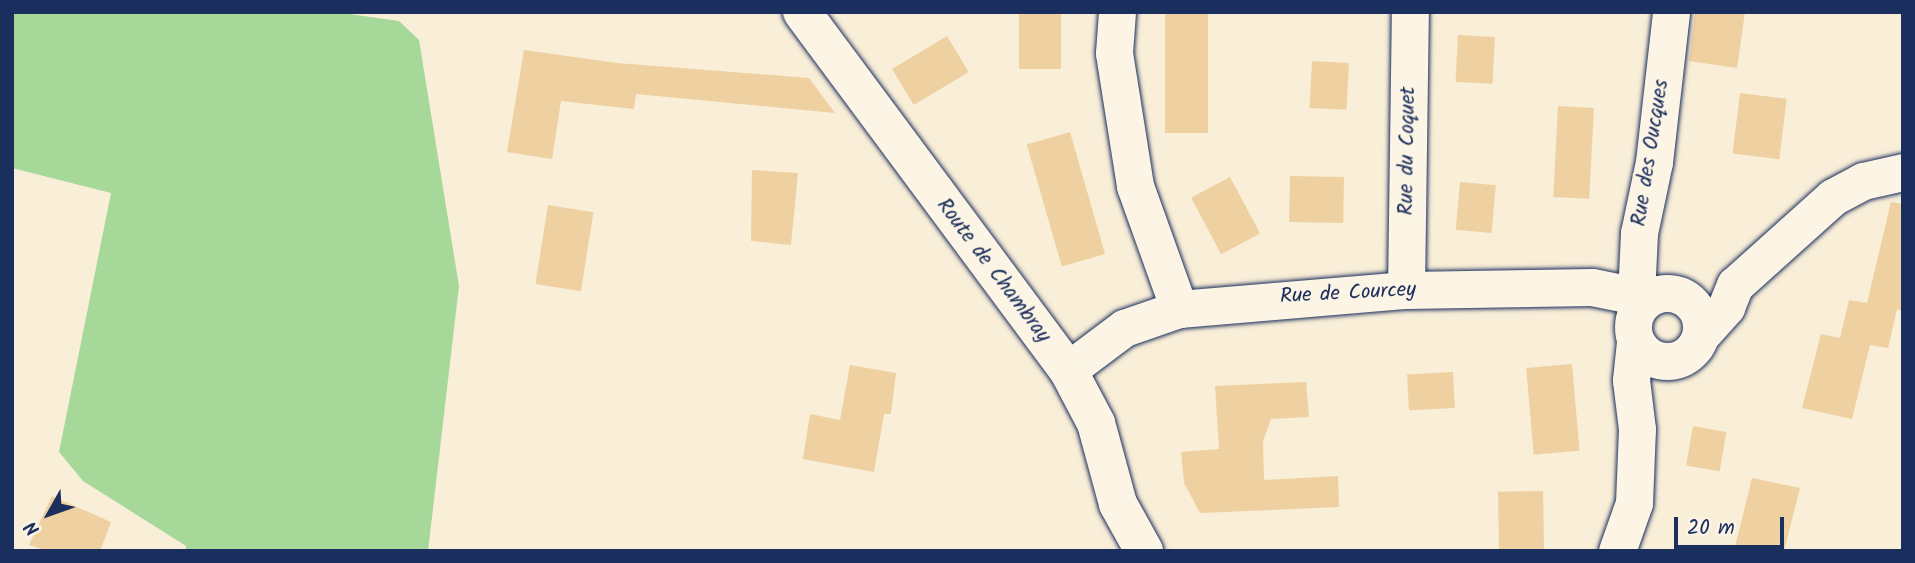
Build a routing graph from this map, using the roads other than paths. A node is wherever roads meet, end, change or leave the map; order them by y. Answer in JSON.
{"nodes":[{"id":1,"x":802,"y":12,"type":"edge"},
{"id":2,"x":1117,"y":12,"type":"edge"},
{"id":3,"x":1410,"y":12,"type":"edge"},
{"id":4,"x":1671,"y":12,"type":"edge"},
{"id":5,"x":1903,"y":172,"type":"edge"},
{"id":6,"x":1735,"y":285,"type":"junction"},
{"id":7,"x":1406,"y":290,"type":"junction"},
{"id":8,"x":1641,"y":296,"type":"junction"},
{"id":9,"x":1687,"y":298,"type":"junction"},
{"id":10,"x":1179,"y":309,"type":"junction"},
{"id":11,"x":1635,"y":341,"type":"junction"},
{"id":12,"x":1689,"y":347,"type":"junction"},
{"id":13,"x":1068,"y":370,"type":"junction"},
{"id":14,"x":1637,"y":429,"type":"junction"},
{"id":15,"x":1144,"y":551,"type":"edge"},
{"id":16,"x":1617,"y":551,"type":"edge"}],
"edges":[{"from":1,"to":13,"type":"street","name":"Route de Chambray"},
{"from":2,"to":10,"type":"street"},
{"from":3,"to":7,"type":"street","name":"Rue du Coquet"},
{"from":4,"to":8,"type":"street","name":"Rue des Oucques"},
{"from":5,"to":6,"type":"street"},
{"from":6,"to":9,"type":"street"},
{"from":6,"to":12,"type":"street"},
{"from":7,"to":8,"type":"street","name":"Rue de Courcey"},
{"from":7,"to":10,"type":"street","name":"Rue de Courcey"},
{"from":8,"to":9,"type":"street"},
{"from":8,"to":11,"type":"street"},
{"from":9,"to":12,"type":"street"},
{"from":10,"to":13,"type":"street","name":"Rue de Courcey"},
{"from":11,"to":12,"type":"street"},
{"from":11,"to":14,"type":"street"},
{"from":12,"to":14,"type":"street"},
{"from":13,"to":15,"type":"street","name":"Route de Chambray"},
{"from":14,"to":16,"type":"street"}]}
